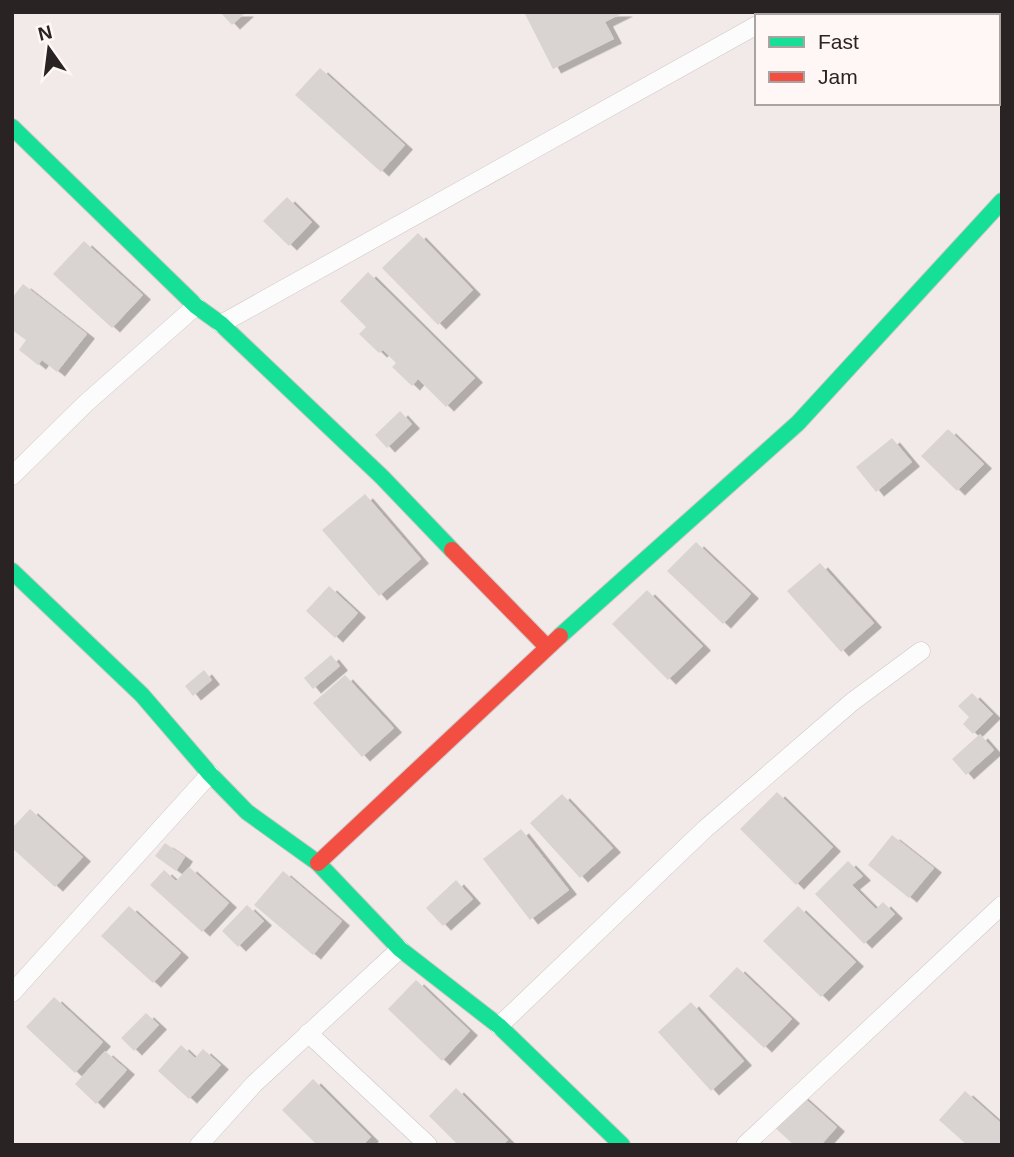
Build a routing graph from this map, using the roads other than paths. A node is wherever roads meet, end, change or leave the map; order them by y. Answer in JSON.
{"nodes":[{"id":1,"x":755,"y":25,"type":"edge"},
{"id":2,"x":14,"y":132,"type":"edge"},
{"id":3,"x":1002,"y":201,"type":"edge"},
{"id":4,"x":195,"y":306,"type":"junction"},
{"id":5,"x":221,"y":324,"type":"junction"},
{"id":6,"x":12,"y":476,"type":"edge"},
{"id":7,"x":12,"y":570,"type":"edge"},
{"id":8,"x":547,"y":647,"type":"junction"},
{"id":9,"x":921,"y":650,"type":"dead end"},
{"id":10,"x":210,"y":774,"type":"junction"},
{"id":11,"x":318,"y":863,"type":"junction"},
{"id":12,"x":1002,"y":905,"type":"edge"},
{"id":13,"x":400,"y":949,"type":"junction"},
{"id":14,"x":12,"y":993,"type":"edge"},
{"id":15,"x":499,"y":1026,"type":"junction"},
{"id":16,"x":308,"y":1033,"type":"junction"},
{"id":17,"x":201,"y":1144,"type":"edge"},
{"id":18,"x":428,"y":1145,"type":"edge"},
{"id":19,"x":622,"y":1145,"type":"edge"},
{"id":20,"x":745,"y":1145,"type":"edge"}],
"edges":[{"from":1,"to":5,"type":"street"},
{"from":2,"to":4,"type":"street"},
{"from":3,"to":8,"type":"street"},
{"from":4,"to":5,"type":"street"},
{"from":4,"to":6,"type":"street"},
{"from":5,"to":8,"type":"street"},
{"from":7,"to":10,"type":"street"},
{"from":8,"to":11,"type":"street"},
{"from":9,"to":15,"type":"street"},
{"from":10,"to":11,"type":"street"},
{"from":10,"to":14,"type":"street"},
{"from":11,"to":13,"type":"street"},
{"from":12,"to":20,"type":"street"},
{"from":13,"to":15,"type":"street"},
{"from":13,"to":16,"type":"street"},
{"from":15,"to":19,"type":"street"},
{"from":16,"to":17,"type":"street"},
{"from":16,"to":18,"type":"street"}]}
